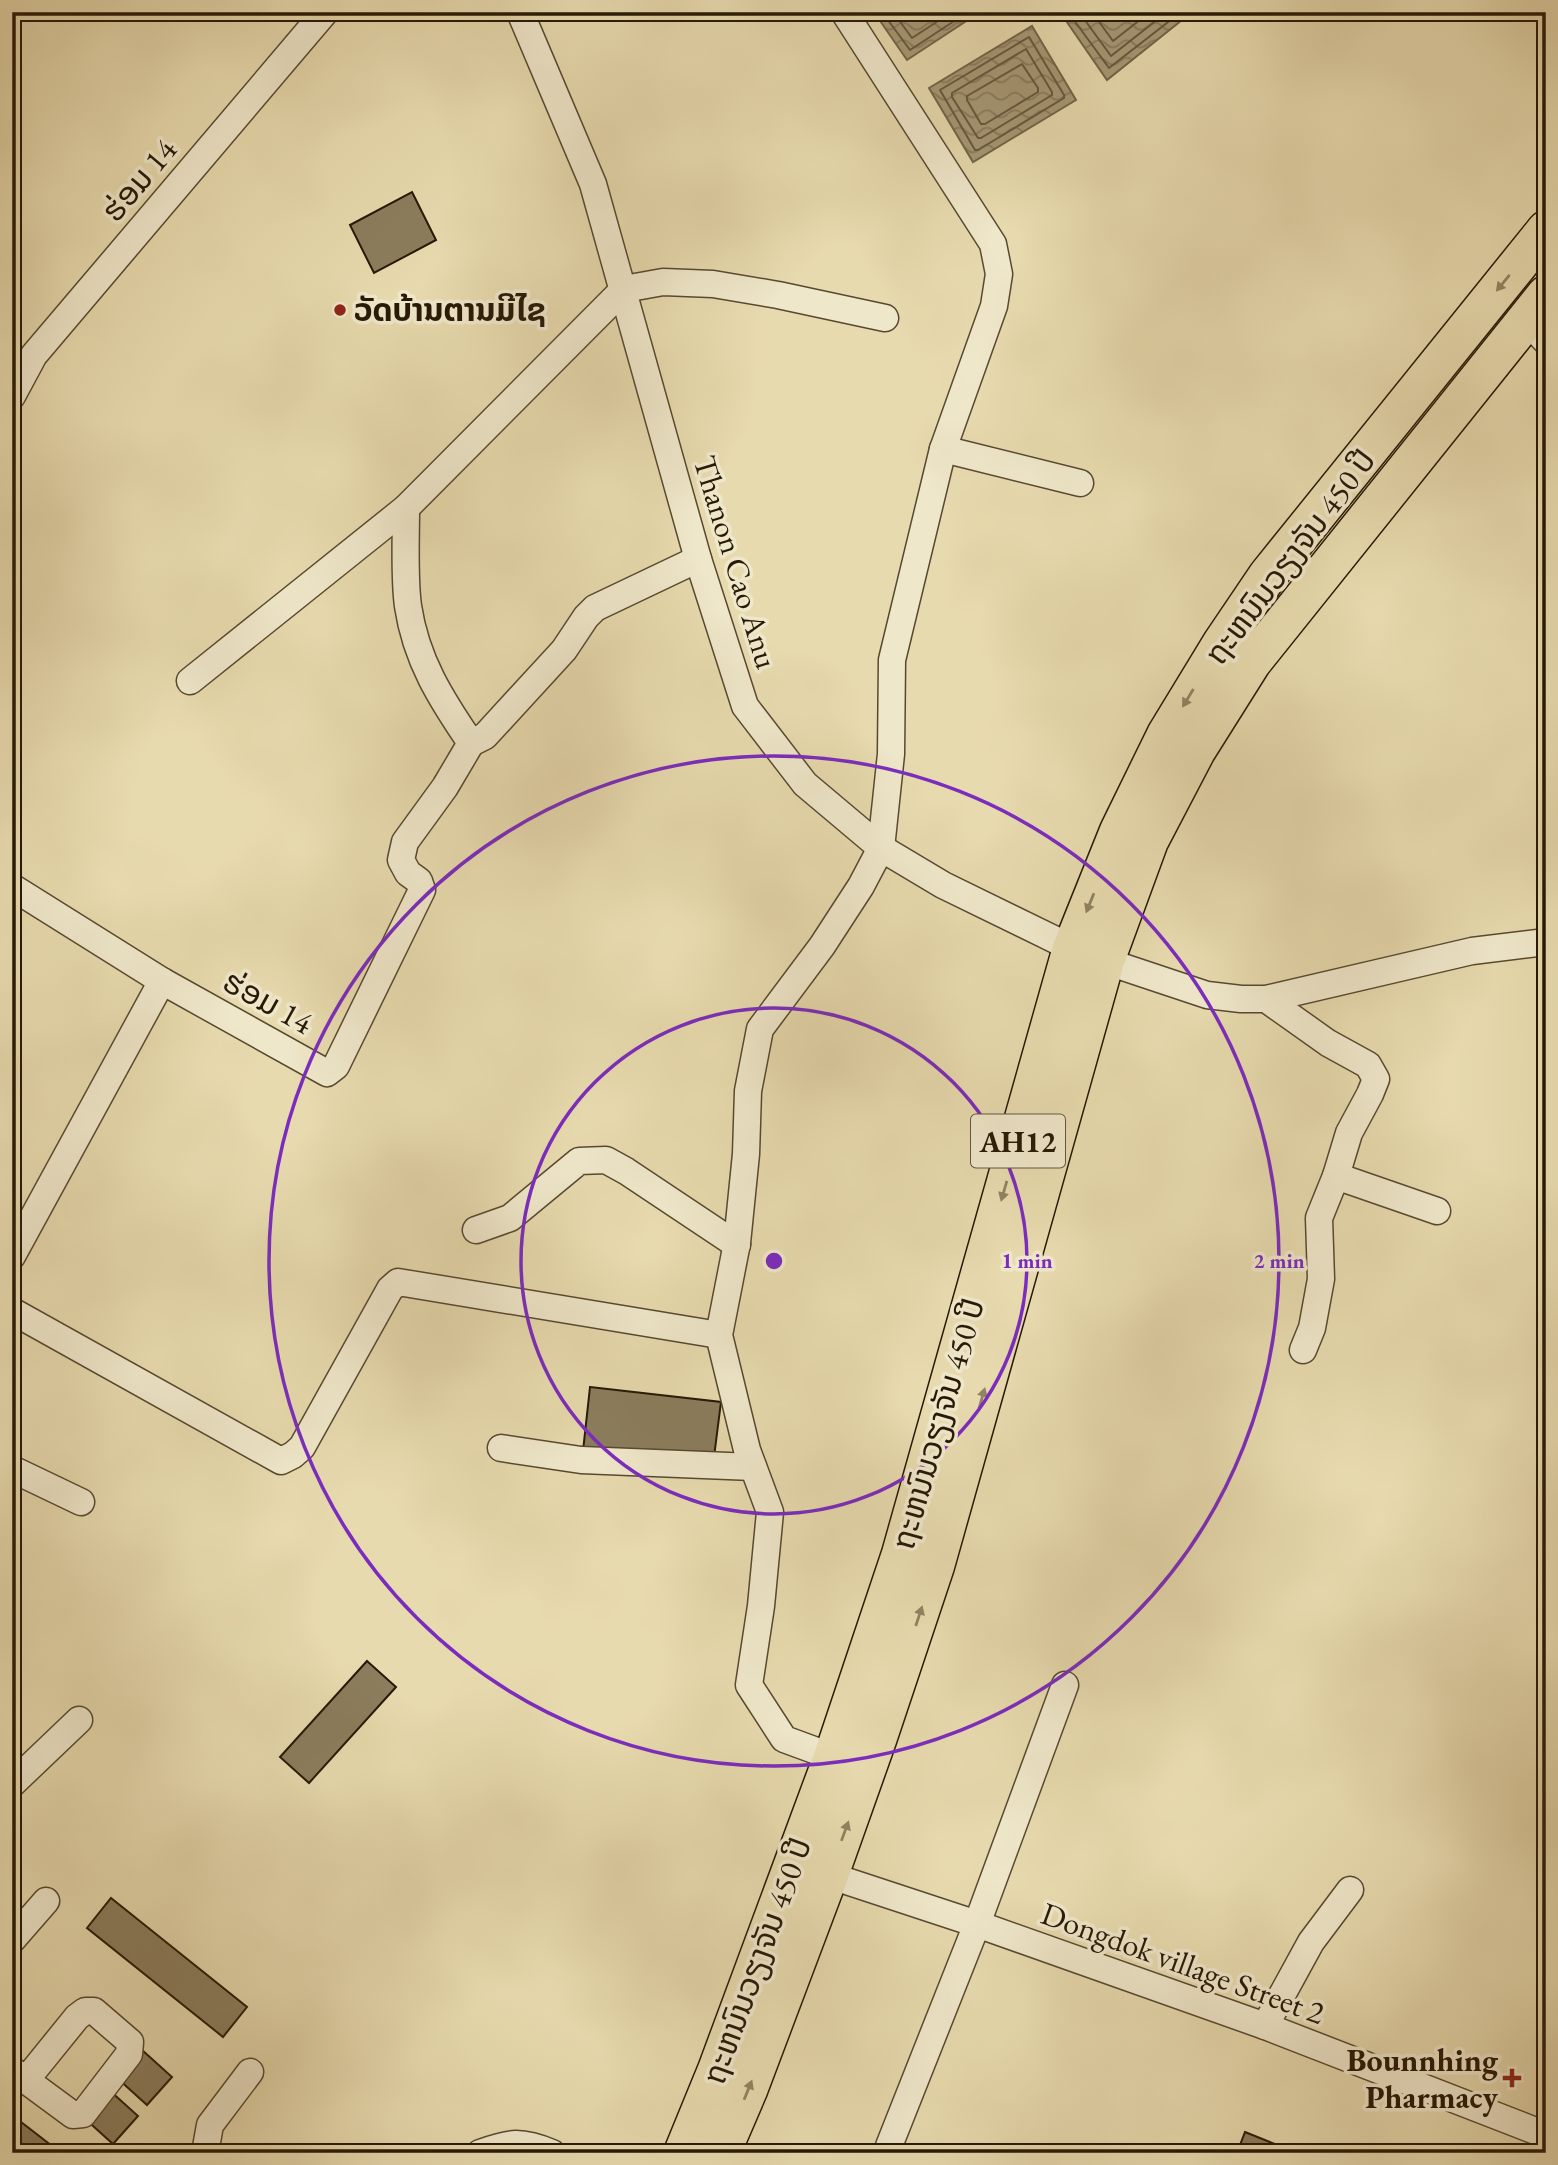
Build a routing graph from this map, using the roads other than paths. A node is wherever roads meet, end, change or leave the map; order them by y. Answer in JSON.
{"nodes":[{"id":1,"x":325,"y":12,"type":"edge"},
{"id":2,"x":520,"y":12,"type":"edge"},
{"id":3,"x":844,"y":12,"type":"edge"},
{"id":4,"x":1546,"y":230,"type":"edge"},
{"id":5,"x":624,"y":289,"type":"junction"},
{"id":6,"x":885,"y":318,"type":"dead end"},
{"id":7,"x":1539,"y":319,"type":"edge"},
{"id":8,"x":12,"y":396,"type":"edge"},
{"id":9,"x":943,"y":449,"type":"junction"},
{"id":10,"x":1080,"y":483,"type":"dead end"},
{"id":11,"x":406,"y":508,"type":"junction"},
{"id":12,"x":698,"y":559,"type":"junction"},
{"id":13,"x":190,"y":681,"type":"dead end"},
{"id":14,"x":471,"y":743,"type":"junction"},
{"id":15,"x":881,"y":848,"type":"junction"},
{"id":16,"x":12,"y":887,"type":"edge"},
{"id":17,"x":1546,"y":942,"type":"edge"},
{"id":18,"x":1089,"y":954,"type":"junction"},
{"id":19,"x":162,"y":981,"type":"junction"},
{"id":20,"x":1266,"y":999,"type":"junction"},
{"id":21,"x":1336,"y":1176,"type":"junction"},
{"id":22,"x":1437,"y":1211,"type":"dead end"},
{"id":23,"x":476,"y":1230,"type":"dead end"},
{"id":24,"x":737,"y":1245,"type":"junction"},
{"id":25,"x":12,"y":1256,"type":"edge"},
{"id":26,"x":12,"y":1311,"type":"edge"},
{"id":27,"x":719,"y":1335,"type":"junction"},
{"id":28,"x":1303,"y":1350,"type":"dead end"},
{"id":29,"x":501,"y":1448,"type":"dead end"},
{"id":30,"x":753,"y":1467,"type":"junction"},
{"id":31,"x":12,"y":1469,"type":"edge"},
{"id":32,"x":81,"y":1502,"type":"dead end"},
{"id":33,"x":1065,"y":1685,"type":"dead end"},
{"id":34,"x":79,"y":1720,"type":"dead end"},
{"id":35,"x":833,"y":1756,"type":"junction"},
{"id":36,"x":12,"y":1784,"type":"edge"},
{"id":37,"x":794,"y":1863,"type":"junction"},
{"id":38,"x":829,"y":1875,"type":"junction"},
{"id":39,"x":1350,"y":1890,"type":"dead end"},
{"id":40,"x":46,"y":1901,"type":"dead end"},
{"id":41,"x":977,"y":1924,"type":"junction"},
{"id":42,"x":12,"y":1940,"type":"edge"},
{"id":43,"x":1265,"y":2026,"type":"junction"},
{"id":44,"x":250,"y":2072,"type":"dead end"},
{"id":45,"x":1546,"y":2135,"type":"edge"},
{"id":46,"x":889,"y":2146,"type":"dead end"},
{"id":47,"x":205,"y":2153,"type":"edge"},
{"id":48,"x":480,"y":2153,"type":"edge"},
{"id":49,"x":552,"y":2153,"type":"edge"},
{"id":50,"x":683,"y":2153,"type":"edge"},
{"id":51,"x":721,"y":2153,"type":"edge"}],
"edges":[{"from":1,"to":8,"type":"street","name":"ຮ່ອມ 14"},
{"from":2,"to":5,"type":"street","name":"Thanon Cao Anu"},
{"from":3,"to":9,"type":"street"},
{"from":4,"to":18,"type":"highway","name":"ຖະຫນົນວຽງຈັນ 450 ປີ","number":"AH12","one_way":true},
{"from":5,"to":6,"type":"street"},
{"from":5,"to":11,"type":"street"},
{"from":5,"to":12,"type":"street","name":"Thanon Cao Anu"},
{"from":7,"to":18,"type":"highway","name":"ຖະຫນົນວຽງຈັນ 450 ປີ","number":"AH12"},
{"from":9,"to":10,"type":"street"},
{"from":9,"to":15,"type":"street"},
{"from":11,"to":13,"type":"street"},
{"from":11,"to":14,"type":"street"},
{"from":12,"to":14,"type":"street"},
{"from":12,"to":15,"type":"street","name":"Thanon Cao Anu"},
{"from":14,"to":19,"type":"street","name":"ຮ່ອມ 14"},
{"from":15,"to":18,"type":"street","name":"Thanon Cao Anu"},
{"from":15,"to":24,"type":"street"},
{"from":16,"to":19,"type":"street","name":"ຮ່ອມ 14"},
{"from":17,"to":20,"type":"street","name":"Thanon Cao Anu"},
{"from":18,"to":20,"type":"street","name":"Thanon Cao Anu"},
{"from":18,"to":35,"type":"highway","name":"ຖະຫນົນວຽງຈັນ 450 ປີ","number":"AH12","one_way":true},
{"from":38,"to":18,"type":"highway","name":"ຖະຫນົນວຽງຈັນ 450 ປີ","number":"AH12","one_way":true},
{"from":19,"to":25,"type":"street"},
{"from":20,"to":21,"type":"street"},
{"from":21,"to":22,"type":"street"},
{"from":21,"to":28,"type":"street"},
{"from":23,"to":24,"type":"street"},
{"from":24,"to":27,"type":"street"},
{"from":26,"to":27,"type":"street"},
{"from":27,"to":30,"type":"street"},
{"from":29,"to":30,"type":"street"},
{"from":30,"to":35,"type":"street"},
{"from":31,"to":32,"type":"street"},
{"from":33,"to":41,"type":"street"},
{"from":34,"to":36,"type":"street"},
{"from":35,"to":37,"type":"highway","name":"ຖະຫນົນວຽງຈັນ 450 ປີ","number":"AH12"},
{"from":37,"to":38,"type":"street","name":"Dongdok village Street 2"},
{"from":37,"to":50,"type":"highway","name":"ຖະຫນົນວຽງຈັນ 450 ປີ","number":"AH12"},
{"from":38,"to":41,"type":"street","name":"Dongdok village Street 2"},
{"from":51,"to":38,"type":"highway","name":"ຖະຫນົນວຽງຈັນ 450 ປີ","number":"AH12","one_way":true},
{"from":39,"to":43,"type":"street"},
{"from":40,"to":42,"type":"street"},
{"from":41,"to":43,"type":"street","name":"Dongdok village Street 2"},
{"from":41,"to":46,"type":"street"},
{"from":43,"to":45,"type":"street","name":"Dongdok village Street 2"},
{"from":44,"to":47,"type":"street"},
{"from":48,"to":49,"type":"street"}]}
